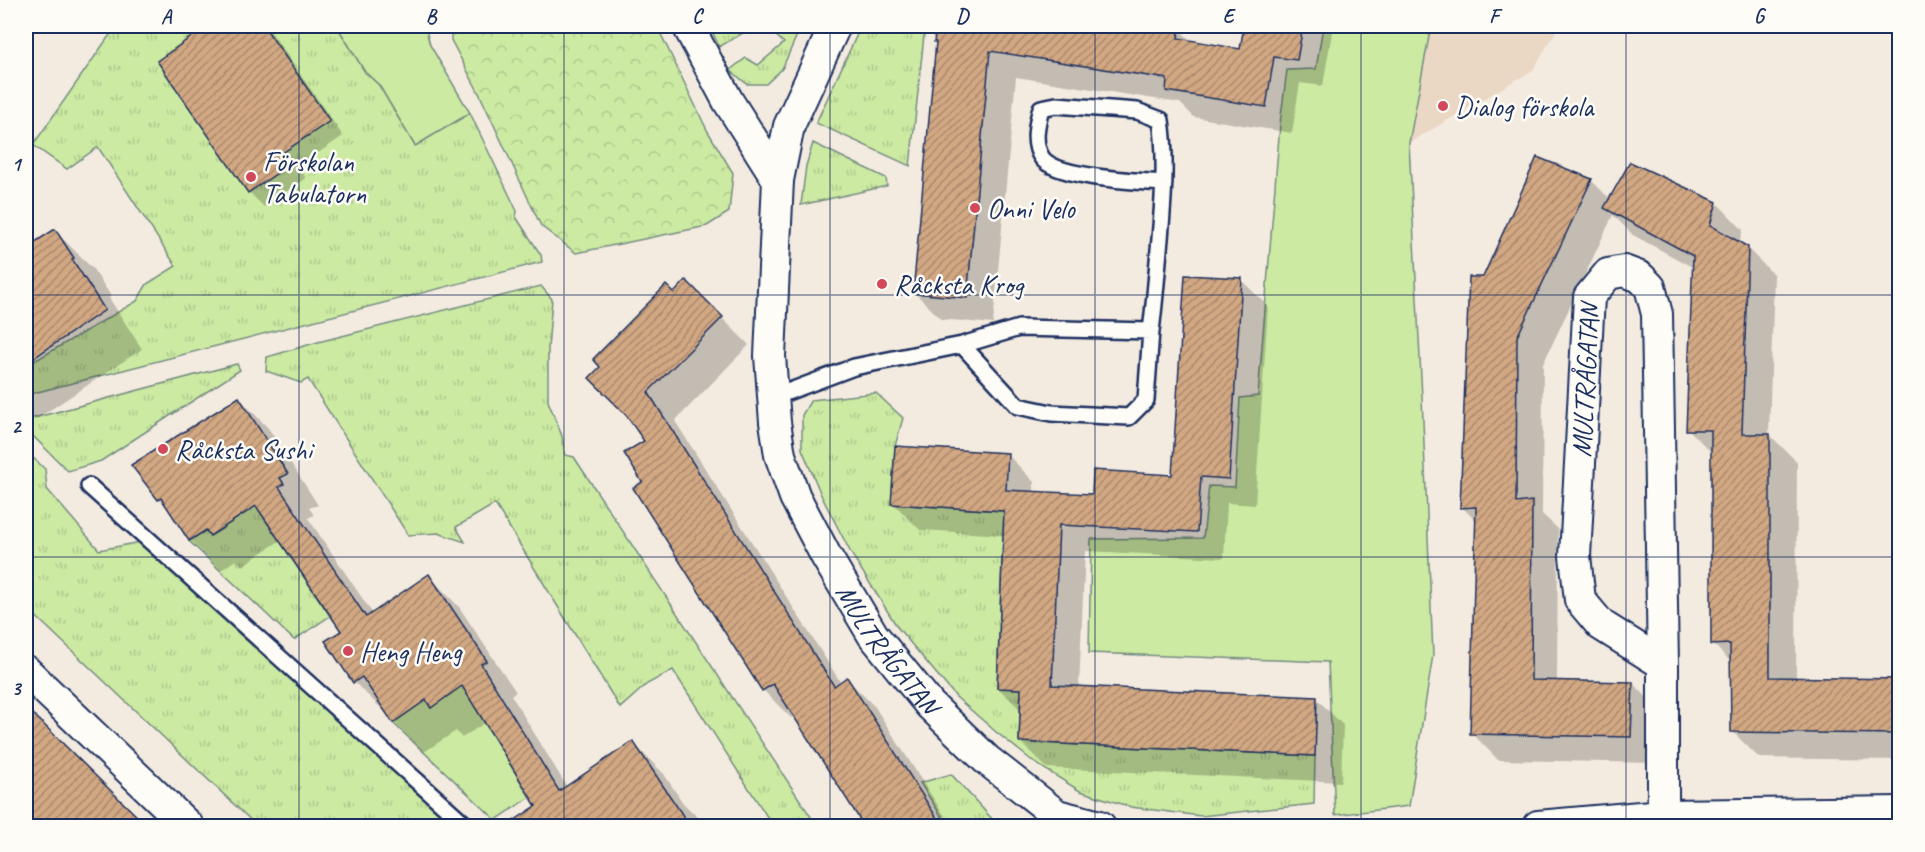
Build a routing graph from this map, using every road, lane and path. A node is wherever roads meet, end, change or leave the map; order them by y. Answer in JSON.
{"nodes":[{"id":1,"x":688,"y":26,"type":"edge"},
{"id":2,"x":835,"y":26,"type":"edge"},
{"id":3,"x":778,"y":180,"type":"junction"},
{"id":4,"x":1164,"y":183,"type":"junction"},
{"id":5,"x":1151,"y":331,"type":"junction"},
{"id":6,"x":962,"y":345,"type":"junction"},
{"id":7,"x":774,"y":397,"type":"junction"},
{"id":8,"x":89,"y":486,"type":"dead end"},
{"id":9,"x":1663,"y":664,"type":"junction"},
{"id":10,"x":26,"y":671,"type":"edge"},
{"id":11,"x":1899,"y":812,"type":"edge"},
{"id":12,"x":1664,"y":815,"type":"junction"},
{"id":13,"x":1723,"y":820,"type":"edge"},
{"id":14,"x":1055,"y":821,"type":"edge"},
{"id":15,"x":188,"y":826,"type":"edge"},
{"id":16,"x":467,"y":826,"type":"edge"},
{"id":17,"x":1100,"y":826,"type":"edge"},
{"id":18,"x":1538,"y":826,"type":"edge"}],
"edges":[{"from":1,"to":3,"type":"street"},
{"from":2,"to":3,"type":"street","name":"MULTRÅGATAN"},
{"from":3,"to":7,"type":"street","name":"MULTRÅGATAN"},
{"from":4,"to":4,"type":"lane"},
{"from":4,"to":5,"type":"lane"},
{"from":5,"to":6,"type":"lane"},
{"from":5,"to":6,"type":"lane"},
{"from":6,"to":7,"type":"lane"},
{"from":7,"to":14,"type":"street","name":"MULTRÅGATAN"},
{"from":8,"to":16,"type":"lane"},
{"from":9,"to":9,"type":"street","name":"MULTRÅGATAN"},
{"from":9,"to":12,"type":"street","name":"MULTRÅGATAN"},
{"from":10,"to":15,"type":"street"},
{"from":11,"to":13,"type":"street"},
{"from":12,"to":13,"type":"street"},
{"from":12,"to":18,"type":"street"},
{"from":14,"to":17,"type":"street","name":"MULTRÅGATAN"}]}
